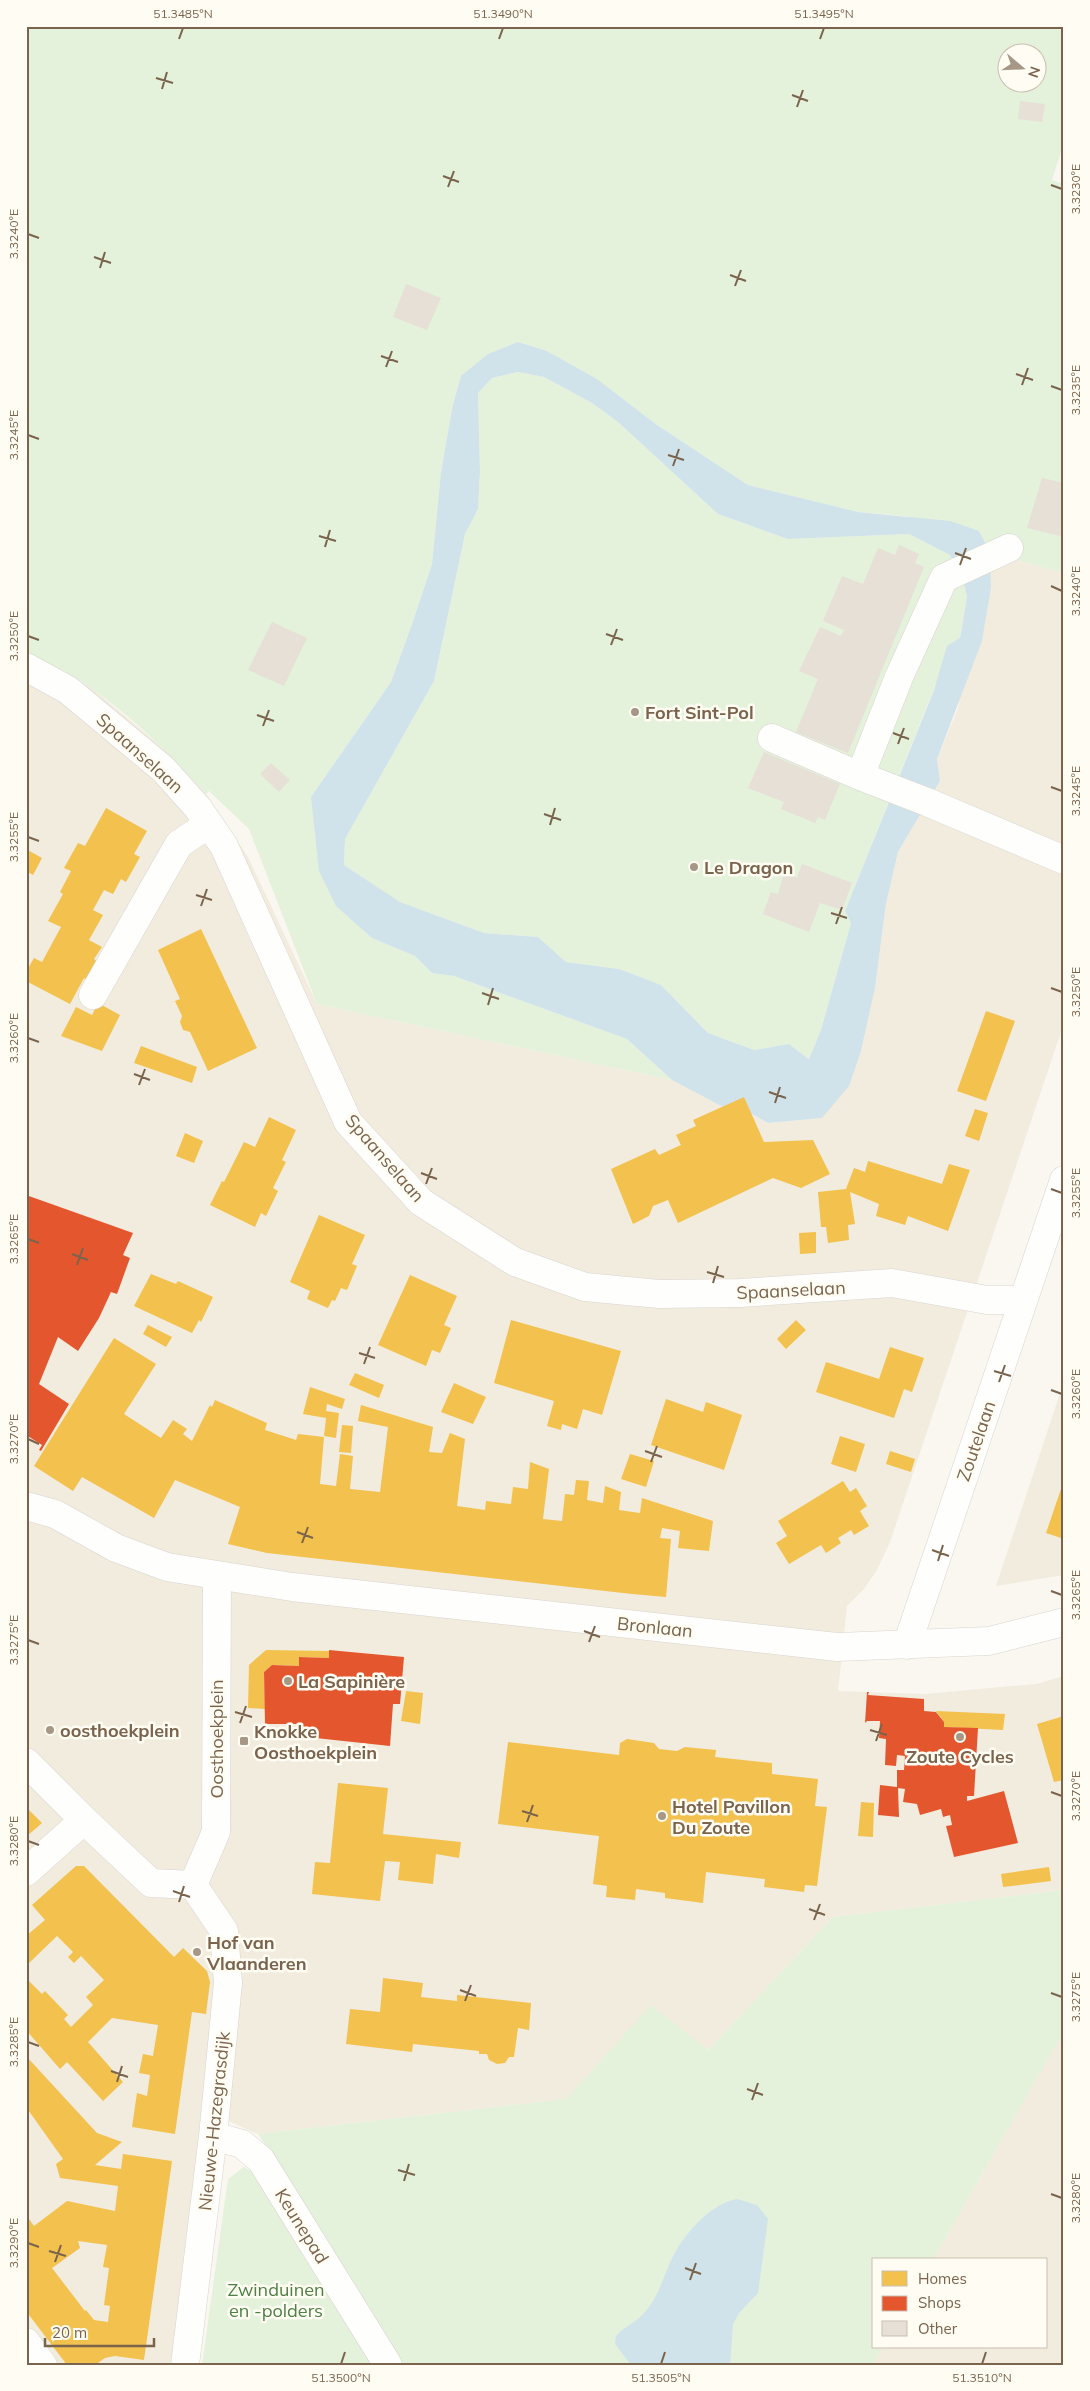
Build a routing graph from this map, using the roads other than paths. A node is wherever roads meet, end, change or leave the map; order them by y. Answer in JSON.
{"nodes":[{"id":1,"x":1009,"y":548,"type":"dead end"},
{"id":2,"x":26,"y":667,"type":"edge"},
{"id":3,"x":772,"y":738,"type":"dead end"},
{"id":4,"x":860,"y":776,"type":"junction"},
{"id":5,"x":209,"y":824,"type":"junction"},
{"id":6,"x":1064,"y":860,"type":"edge"},
{"id":7,"x":93,"y":995,"type":"dead end"},
{"id":8,"x":1064,"y":1180,"type":"edge"},
{"id":9,"x":1023,"y":1300,"type":"junction"},
{"id":10,"x":26,"y":1506,"type":"edge"},
{"id":11,"x":216,"y":1576,"type":"junction"},
{"id":12,"x":1064,"y":1622,"type":"edge"},
{"id":13,"x":907,"y":1645,"type":"junction"},
{"id":14,"x":26,"y":1762,"type":"edge"},
{"id":15,"x":84,"y":1820,"type":"junction"},
{"id":16,"x":26,"y":1872,"type":"edge"},
{"id":17,"x":193,"y":1885,"type":"junction"},
{"id":18,"x":213,"y":2136,"type":"junction"},
{"id":19,"x":26,"y":2342,"type":"edge"},
{"id":20,"x":43,"y":2365,"type":"edge"},
{"id":21,"x":184,"y":2365,"type":"edge"},
{"id":22,"x":388,"y":2365,"type":"edge"}],
"edges":[{"from":1,"to":4,"type":"street"},
{"from":2,"to":5,"type":"street","name":"Spaanselaan"},
{"from":3,"to":4,"type":"street"},
{"from":4,"to":6,"type":"street"},
{"from":5,"to":7,"type":"street"},
{"from":5,"to":9,"type":"street","name":"Spaanselaan"},
{"from":8,"to":9,"type":"street","name":"Zoutelaan"},
{"from":9,"to":13,"type":"street","name":"Zoutelaan"},
{"from":10,"to":11,"type":"street"},
{"from":11,"to":13,"type":"street","name":"Bronlaan"},
{"from":11,"to":17,"type":"street","name":"Oosthoekplein"},
{"from":12,"to":13,"type":"street","name":"Bronlaan"},
{"from":14,"to":15,"type":"street"},
{"from":15,"to":16,"type":"street"},
{"from":15,"to":17,"type":"street"},
{"from":17,"to":18,"type":"street","name":"Nieuwe-Hazegrasdijk"},
{"from":18,"to":21,"type":"street","name":"Nieuwe-Hazegrasdijk"},
{"from":18,"to":22,"type":"street","name":"Keunepad"},
{"from":19,"to":20,"type":"street"}]}
